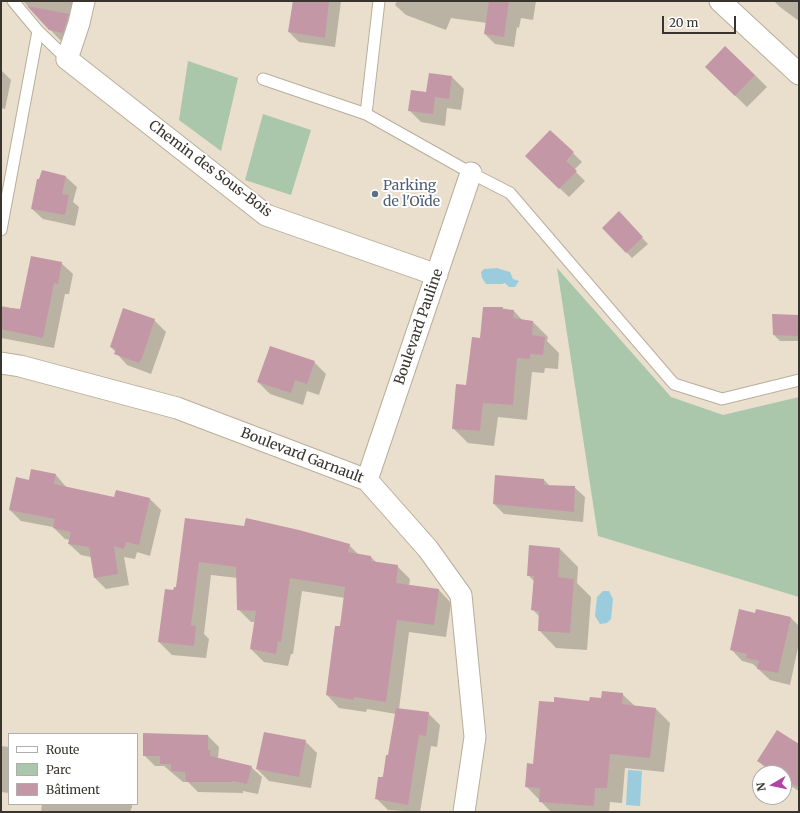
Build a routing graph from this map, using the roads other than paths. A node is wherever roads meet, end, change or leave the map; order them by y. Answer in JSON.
{"nodes":[{"id":1,"x":13,"y":1,"type":"edge"},
{"id":2,"x":84,"y":1,"type":"edge"},
{"id":3,"x":379,"y":1,"type":"edge"},
{"id":4,"x":720,"y":1,"type":"edge"},
{"id":5,"x":38,"y":31,"type":"junction"},
{"id":6,"x":67,"y":59,"type":"junction"},
{"id":7,"x":799,"y":74,"type":"edge"},
{"id":8,"x":263,"y":79,"type":"dead end"},
{"id":9,"x":366,"y":114,"type":"junction"},
{"id":10,"x":471,"y":174,"type":"junction"},
{"id":11,"x":1,"y":230,"type":"edge"},
{"id":12,"x":437,"y":275,"type":"junction"},
{"id":13,"x":1,"y":363,"type":"edge"},
{"id":14,"x":799,"y":380,"type":"edge"},
{"id":15,"x":367,"y":480,"type":"junction"},
{"id":16,"x":464,"y":812,"type":"edge"}],
"edges":[{"from":1,"to":5,"type":"lane"},
{"from":2,"to":6,"type":"street"},
{"from":3,"to":9,"type":"lane"},
{"from":4,"to":7,"type":"street"},
{"from":5,"to":6,"type":"lane"},
{"from":5,"to":11,"type":"lane"},
{"from":6,"to":12,"type":"street","name":"Chemin des Sous-Bois"},
{"from":8,"to":9,"type":"lane"},
{"from":9,"to":10,"type":"lane"},
{"from":10,"to":12,"type":"street","name":"Boulevard Pauline"},
{"from":10,"to":14,"type":"lane"},
{"from":12,"to":15,"type":"street","name":"Boulevard Pauline"},
{"from":13,"to":15,"type":"street","name":"Boulevard Garnault"},
{"from":15,"to":16,"type":"street","name":"Boulevard Garnault"}]}
